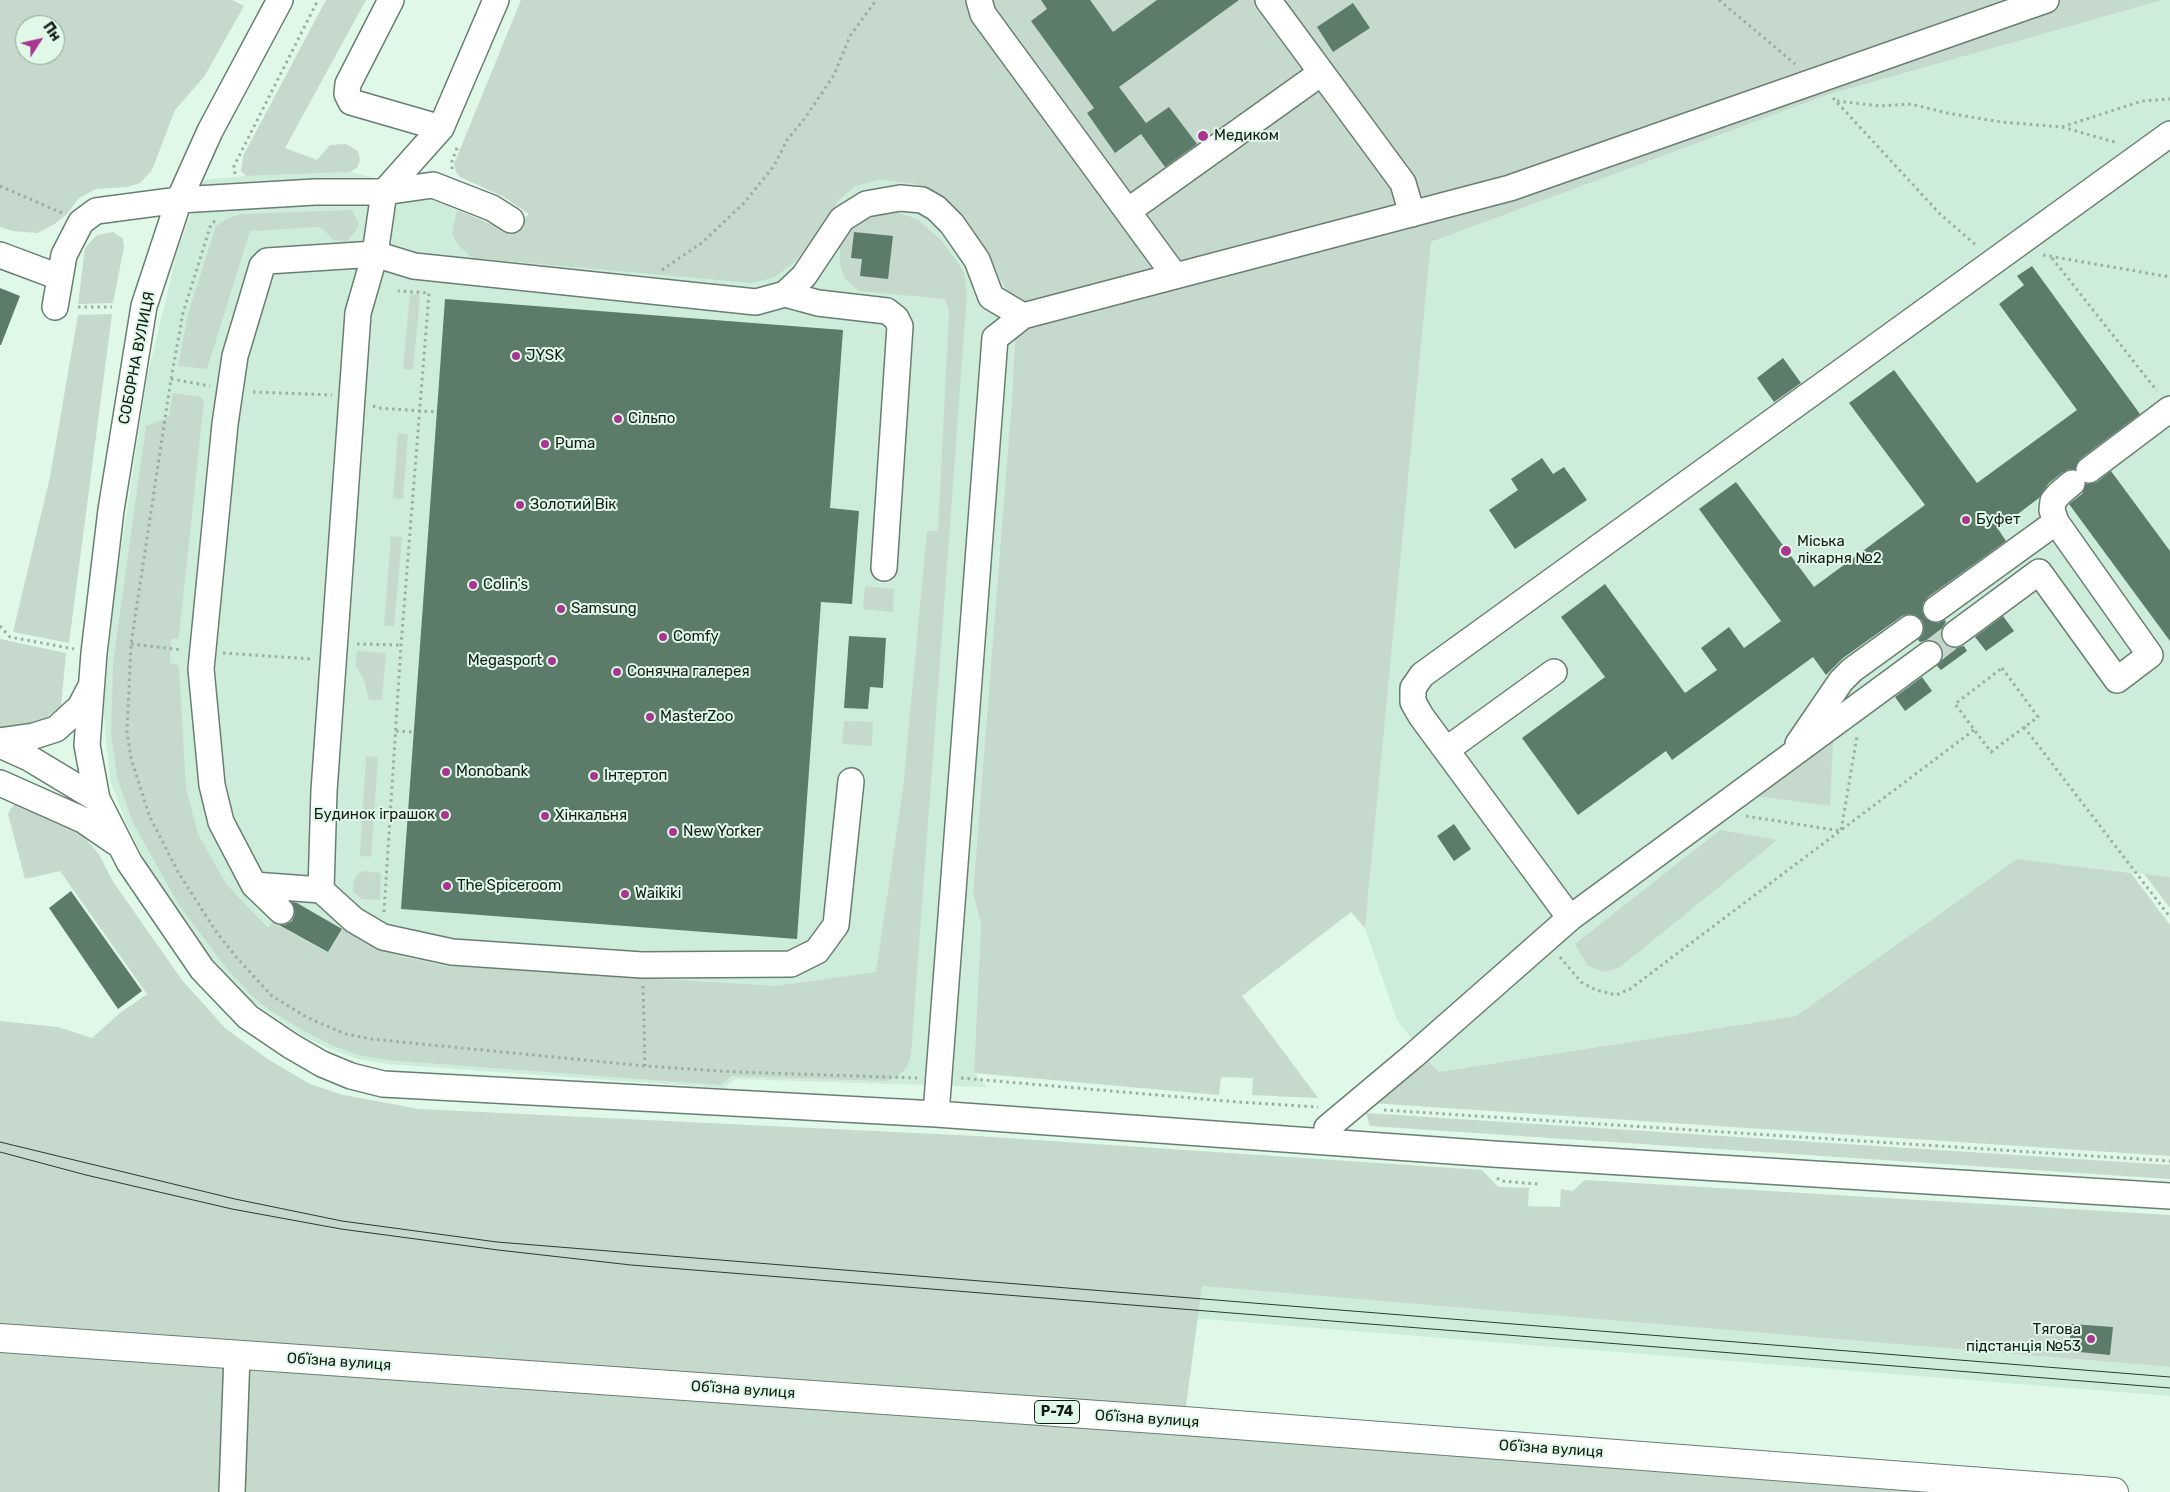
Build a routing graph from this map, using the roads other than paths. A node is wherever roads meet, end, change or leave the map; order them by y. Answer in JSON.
{"nodes":[{"id":1,"x":280,"y":0,"type":"edge"},
{"id":2,"x":391,"y":0,"type":"edge"},
{"id":3,"x":496,"y":0,"type":"edge"},
{"id":4,"x":979,"y":0,"type":"edge"},
{"id":5,"x":1268,"y":0,"type":"edge"},
{"id":6,"x":2046,"y":0,"type":"edge"},
{"id":7,"x":1321,"y":73,"type":"junction"},
{"id":8,"x":450,"y":135,"type":"junction"},
{"id":9,"x":2167,"y":142,"type":"edge"},
{"id":10,"x":384,"y":192,"type":"junction"},
{"id":11,"x":179,"y":200,"type":"junction"},
{"id":12,"x":1128,"y":211,"type":"junction"},
{"id":13,"x":1412,"y":214,"type":"junction"},
{"id":14,"x":511,"y":220,"type":"dead end"},
{"id":15,"x":375,"y":254,"type":"junction"},
{"id":16,"x":0,"y":255,"type":"edge"},
{"id":17,"x":1175,"y":276,"type":"junction"},
{"id":18,"x":59,"y":277,"type":"junction"},
{"id":19,"x":784,"y":294,"type":"junction"},
{"id":20,"x":55,"y":308,"type":"road end"},
{"id":21,"x":1023,"y":316,"type":"junction"},
{"id":22,"x":2164,"y":401,"type":"edge"},
{"id":23,"x":2056,"y":522,"type":"junction"},
{"id":24,"x":884,"y":568,"type":"dead end"},
{"id":25,"x":1936,"y":609,"type":"dead end"},
{"id":26,"x":1910,"y":628,"type":"dead end"},
{"id":27,"x":1955,"y":634,"type":"tunnel mouth"},
{"id":28,"x":1929,"y":654,"type":"tunnel mouth"},
{"id":29,"x":1554,"y":672,"type":"dead end"},
{"id":30,"x":92,"y":683,"type":"junction"},
{"id":31,"x":0,"y":741,"type":"edge"},
{"id":32,"x":0,"y":745,"type":"edge"},
{"id":33,"x":1446,"y":750,"type":"junction"},
{"id":34,"x":1789,"y":757,"type":"junction"},
{"id":35,"x":852,"y":782,"type":"dead end"},
{"id":36,"x":0,"y":783,"type":"edge"},
{"id":37,"x":97,"y":799,"type":"junction"},
{"id":38,"x":120,"y":844,"type":"junction"},
{"id":39,"x":254,"y":885,"type":"junction"},
{"id":40,"x":321,"y":890,"type":"junction"},
{"id":41,"x":281,"y":911,"type":"dead end"},
{"id":42,"x":1570,"y":918,"type":"junction"},
{"id":43,"x":936,"y":1114,"type":"junction"},
{"id":44,"x":1326,"y":1142,"type":"junction"},
{"id":45,"x":2170,"y":1196,"type":"edge"},
{"id":46,"x":0,"y":1338,"type":"edge"},
{"id":47,"x":238,"y":1355,"type":"junction"},
{"id":48,"x":232,"y":1492,"type":"edge"},
{"id":49,"x":2114,"y":1492,"type":"edge"}],
"edges":[{"from":1,"to":11,"type":"street","name":"СОБОРНА ВУЛИЦЯ"},
{"from":2,"to":8,"type":"street"},
{"from":3,"to":8,"type":"street"},
{"from":4,"to":12,"type":"street"},
{"from":5,"to":7,"type":"street"},
{"from":6,"to":13,"type":"street"},
{"from":7,"to":12,"type":"street"},
{"from":7,"to":13,"type":"street"},
{"from":8,"to":10,"type":"street"},
{"from":9,"to":33,"type":"street"},
{"from":10,"to":11,"type":"street"},
{"from":10,"to":14,"type":"street"},
{"from":10,"to":15,"type":"street"},
{"from":11,"to":18,"type":"street"},
{"from":11,"to":30,"type":"street","name":"СОБОРНА ВУЛИЦЯ"},
{"from":12,"to":17,"type":"street"},
{"from":13,"to":17,"type":"street"},
{"from":15,"to":19,"type":"street"},
{"from":15,"to":39,"type":"street"},
{"from":15,"to":40,"type":"street"},
{"from":16,"to":18,"type":"street"},
{"from":17,"to":21,"type":"street"},
{"from":18,"to":20,"type":"street"},
{"from":19,"to":21,"type":"street"},
{"from":19,"to":24,"type":"street"},
{"from":21,"to":43,"type":"street"},
{"from":22,"to":23,"type":"street"},
{"from":23,"to":25,"type":"street"},
{"from":23,"to":27,"type":"street"},
{"from":26,"to":34,"type":"street"},
{"from":28,"to":34,"type":"street"},
{"from":29,"to":33,"type":"street"},
{"from":30,"to":31,"type":"street"},
{"from":30,"to":37,"type":"street","name":"СОБОРНА ВУЛИЦЯ"},
{"from":32,"to":37,"type":"street"},
{"from":33,"to":42,"type":"street"},
{"from":34,"to":42,"type":"street"},
{"from":35,"to":40,"type":"street"},
{"from":36,"to":38,"type":"street"},
{"from":37,"to":38,"type":"street","name":"СОБОРНА ВУЛИЦЯ"},
{"from":38,"to":43,"type":"street","name":"СОБОРНА ВУЛИЦЯ"},
{"from":39,"to":40,"type":"street"},
{"from":39,"to":41,"type":"street"},
{"from":42,"to":44,"type":"street"},
{"from":43,"to":44,"type":"street","name":"СОБОРНА ВУЛИЦЯ"},
{"from":44,"to":45,"type":"street","name":"СОБОРНА ВУЛИЦЯ"},
{"from":46,"to":47,"type":"main road","name":"Обʼїзна вулиця","number":"Р-74"},
{"from":47,"to":48,"type":"street"},
{"from":47,"to":49,"type":"main road","name":"Обʼїзна вулиця","number":"Р-74"}]}
